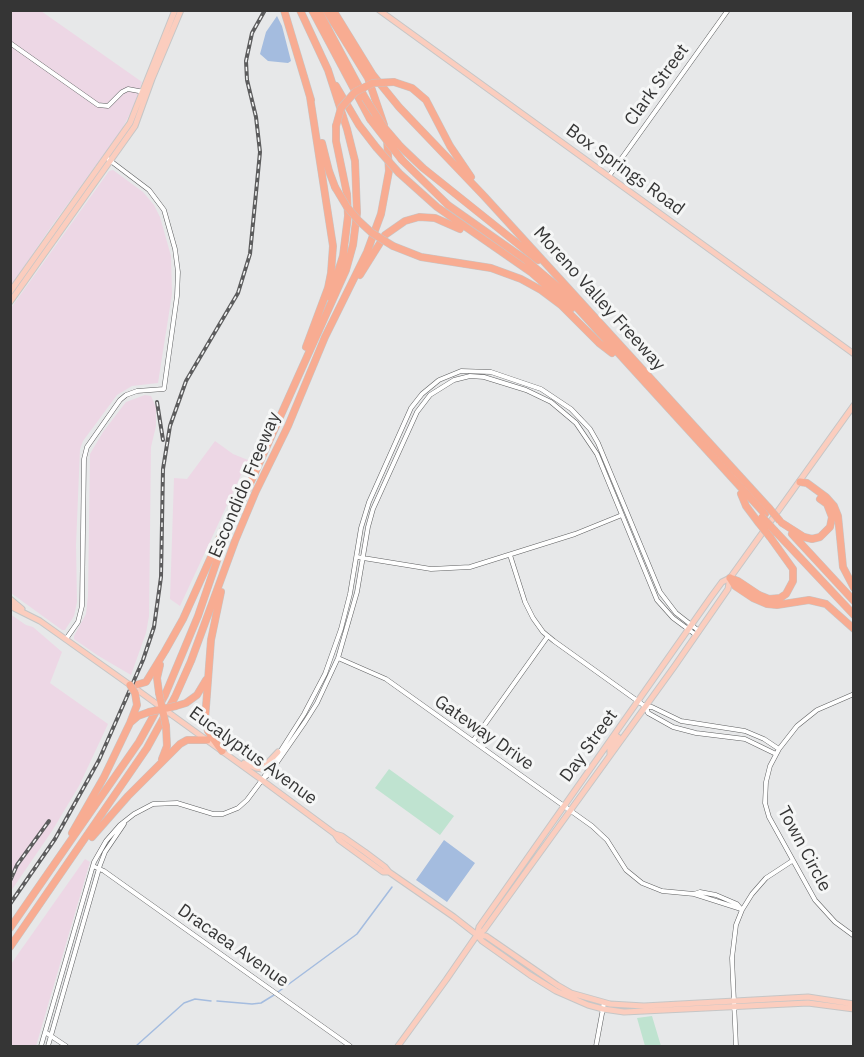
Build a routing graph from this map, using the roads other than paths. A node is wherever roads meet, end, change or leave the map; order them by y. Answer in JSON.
{"nodes":[{"id":1,"x":176,"y":10,"type":"edge"},
{"id":2,"x":181,"y":10,"type":"edge"},
{"id":3,"x":284,"y":10,"type":"edge"},
{"id":4,"x":300,"y":10,"type":"edge"},
{"id":5,"x":312,"y":10,"type":"edge"},
{"id":6,"x":318,"y":10,"type":"edge"},
{"id":7,"x":326,"y":10,"type":"edge"},
{"id":8,"x":333,"y":10,"type":"edge"},
{"id":9,"x":379,"y":10,"type":"edge"},
{"id":10,"x":728,"y":10,"type":"edge"},
{"id":11,"x":10,"y":43,"type":"edge"},
{"id":12,"x":328,"y":70,"type":"junction"},
{"id":13,"x":146,"y":93,"type":"junction"},
{"id":14,"x":310,"y":96,"type":"junction"},
{"id":15,"x":109,"y":160,"type":"junction"},
{"id":16,"x":609,"y":176,"type":"junction"},
{"id":17,"x":484,"y":196,"type":"junction"},
{"id":18,"x":488,"y":243,"type":"junction"},
{"id":19,"x":562,"y":281,"type":"junction"},
{"id":20,"x":10,"y":292,"type":"edge"},
{"id":21,"x":10,"y":302,"type":"edge"},
{"id":22,"x":325,"y":337,"type":"junction"},
{"id":23,"x":312,"y":345,"type":"junction"},
{"id":24,"x":612,"y":353,"type":"junction"},
{"id":25,"x":854,"y":354,"type":"edge"},
{"id":26,"x":854,"y":405,"type":"edge"},
{"id":27,"x":271,"y":433,"type":"junction"},
{"id":28,"x":800,"y":482,"type":"junction"},
{"id":29,"x":627,"y":513,"type":"junction"},
{"id":30,"x":621,"y":515,"type":"junction"},
{"id":31,"x":764,"y":515,"type":"junction"},
{"id":32,"x":234,"y":516,"type":"junction"},
{"id":33,"x":777,"y":529,"type":"junction"},
{"id":34,"x":235,"y":540,"type":"junction"},
{"id":35,"x":510,"y":555,"type":"junction"},
{"id":36,"x":357,"y":557,"type":"junction"},
{"id":37,"x":363,"y":558,"type":"junction"},
{"id":38,"x":730,"y":578,"type":"junction"},
{"id":39,"x":854,"y":588,"type":"edge"},
{"id":40,"x":10,"y":599,"type":"edge"},
{"id":41,"x":854,"y":601,"type":"edge"},
{"id":42,"x":10,"y":606,"type":"edge"},
{"id":43,"x":26,"y":612,"type":"junction"},
{"id":44,"x":854,"y":615,"type":"edge"},
{"id":45,"x":690,"y":628,"type":"junction"},
{"id":46,"x":854,"y":629,"type":"edge"},
{"id":47,"x":697,"y":633,"type":"junction"},
{"id":48,"x":548,"y":636,"type":"junction"},
{"id":49,"x":66,"y":640,"type":"junction"},
{"id":50,"x":165,"y":651,"type":"junction"},
{"id":51,"x":338,"y":658,"type":"junction"},
{"id":52,"x":209,"y":666,"type":"junction"},
{"id":53,"x":133,"y":686,"type":"junction"},
{"id":54,"x":854,"y":694,"type":"edge"},
{"id":55,"x":639,"y":702,"type":"junction"},
{"id":56,"x":646,"y":707,"type":"junction"},
{"id":57,"x":163,"y":708,"type":"junction"},
{"id":58,"x":130,"y":723,"type":"junction"},
{"id":59,"x":623,"y":724,"type":"junction"},
{"id":60,"x":207,"y":740,"type":"junction"},
{"id":61,"x":473,"y":741,"type":"junction"},
{"id":62,"x":779,"y":748,"type":"junction"},
{"id":63,"x":278,"y":752,"type":"junction"},
{"id":64,"x":226,"y":753,"type":"junction"},
{"id":65,"x":776,"y":754,"type":"junction"},
{"id":66,"x":610,"y":755,"type":"junction"},
{"id":67,"x":159,"y":764,"type":"junction"},
{"id":68,"x":262,"y":780,"type":"junction"},
{"id":69,"x":564,"y":806,"type":"junction"},
{"id":70,"x":570,"y":810,"type":"junction"},
{"id":71,"x":124,"y":823,"type":"junction"},
{"id":72,"x":544,"y":834,"type":"junction"},
{"id":73,"x":539,"y":853,"type":"junction"},
{"id":74,"x":75,"y":855,"type":"junction"},
{"id":75,"x":792,"y":861,"type":"junction"},
{"id":76,"x":93,"y":866,"type":"junction"},
{"id":77,"x":99,"y":868,"type":"junction"},
{"id":78,"x":519,"y":870,"type":"junction"},
{"id":79,"x":44,"y":879,"type":"junction"},
{"id":80,"x":512,"y":891,"type":"junction"},
{"id":81,"x":504,"y":892,"type":"junction"},
{"id":82,"x":499,"y":909,"type":"junction"},
{"id":83,"x":741,"y":910,"type":"junction"},
{"id":84,"x":10,"y":928,"type":"edge"},
{"id":85,"x":477,"y":934,"type":"junction"},
{"id":86,"x":854,"y":936,"type":"edge"},
{"id":87,"x":10,"y":946,"type":"edge"},
{"id":88,"x":498,"y":952,"type":"junction"},
{"id":89,"x":524,"y":964,"type":"junction"},
{"id":90,"x":524,"y":971,"type":"junction"},
{"id":91,"x":550,"y":982,"type":"junction"},
{"id":92,"x":733,"y":1004,"type":"junction"},
{"id":93,"x":854,"y":1004,"type":"edge"},
{"id":94,"x":604,"y":1006,"type":"junction"},
{"id":95,"x":668,"y":1008,"type":"junction"},
{"id":96,"x":854,"y":1009,"type":"edge"},
{"id":97,"x":45,"y":1032,"type":"junction"},
{"id":98,"x":51,"y":1036,"type":"junction"},
{"id":99,"x":41,"y":1047,"type":"edge"},
{"id":100,"x":48,"y":1047,"type":"edge"},
{"id":101,"x":66,"y":1047,"type":"edge"},
{"id":102,"x":350,"y":1047,"type":"edge"},
{"id":103,"x":398,"y":1047,"type":"edge"},
{"id":104,"x":596,"y":1047,"type":"edge"},
{"id":105,"x":736,"y":1047,"type":"edge"}],
"edges":[{"from":1,"to":13,"type":"main road"},
{"from":2,"to":13,"type":"main road"},
{"from":3,"to":14,"type":"highway"},
{"from":4,"to":12,"type":"highway","name":"Escondido Freeway"},
{"from":5,"to":31,"type":"highway","bridge":true},
{"from":6,"to":19,"type":"highway","bridge":true},
{"from":7,"to":22,"type":"highway","name":"Escondido Freeway"},
{"from":8,"to":17,"type":"highway","name":"Moreno Valley Freeway"},
{"from":9,"to":16,"type":"main road","name":"Box Springs Road"},
{"from":10,"to":16,"type":"street","name":"Clark Street"},
{"from":11,"to":13,"type":"street"},
{"from":12,"to":18,"type":"highway","name":"Moreno Valley Freeway","bridge":true},
{"from":12,"to":23,"type":"highway","name":"Escondido Freeway"},
{"from":13,"to":15,"type":"main road"},
{"from":14,"to":24,"type":"highway","bridge":true},
{"from":14,"to":27,"type":"highway"},
{"from":15,"to":20,"type":"main road"},
{"from":15,"to":21,"type":"main road"},
{"from":15,"to":49,"type":"street"},
{"from":16,"to":25,"type":"main road","name":"Box Springs Road"},
{"from":17,"to":19,"type":"highway","name":"Moreno Valley Freeway"},
{"from":17,"to":23,"type":"highway","bridge":true},
{"from":18,"to":22,"type":"highway"},
{"from":18,"to":24,"type":"highway","name":"Moreno Valley Freeway"},
{"from":19,"to":31,"type":"highway","name":"Moreno Valley Freeway"},
{"from":22,"to":34,"type":"highway","name":"Escondido Freeway"},
{"from":23,"to":27,"type":"highway","name":"Escondido Freeway"},
{"from":24,"to":31,"type":"highway","name":"Moreno Valley Freeway"},
{"from":26,"to":28,"type":"main road","name":"Day Street"},
{"from":27,"to":32,"type":"highway","name":"Escondido Freeway"},
{"from":28,"to":33,"type":"highway"},
{"from":28,"to":38,"type":"main road","name":"Day Street"},
{"from":28,"to":39,"type":"highway"},
{"from":29,"to":30,"type":"street"},
{"from":29,"to":36,"type":"street"},
{"from":29,"to":45,"type":"street"},
{"from":30,"to":35,"type":"street"},
{"from":30,"to":37,"type":"street"},
{"from":30,"to":45,"type":"street"},
{"from":31,"to":33,"type":"highway","name":"Moreno Valley Freeway","bridge":true},
{"from":31,"to":33,"type":"highway","name":"Moreno Valley Freeway","bridge":true},
{"from":32,"to":50,"type":"highway"},
{"from":32,"to":79,"type":"highway","name":"Escondido Freeway"},
{"from":33,"to":38,"type":"highway"},
{"from":33,"to":41,"type":"highway","name":"Moreno Valley Freeway"},
{"from":33,"to":44,"type":"highway","name":"Moreno Valley Freeway"},
{"from":34,"to":52,"type":"highway"},
{"from":34,"to":74,"type":"highway","name":"Escondido Freeway"},
{"from":35,"to":37,"type":"street"},
{"from":35,"to":48,"type":"street"},
{"from":36,"to":37,"type":"street"},
{"from":36,"to":63,"type":"street"},
{"from":37,"to":51,"type":"street"},
{"from":38,"to":45,"type":"main road","name":"Day Street"},
{"from":38,"to":46,"type":"highway"},
{"from":38,"to":47,"type":"main road","name":"Day Street"},
{"from":40,"to":43,"type":"main road"},
{"from":42,"to":43,"type":"main road"},
{"from":43,"to":49,"type":"main road","name":"Eucalyptus Avenue"},
{"from":45,"to":47,"type":"street"},
{"from":45,"to":55,"type":"main road","name":"Day Street"},
{"from":47,"to":56,"type":"main road","name":"Day Street"},
{"from":48,"to":55,"type":"street"},
{"from":48,"to":61,"type":"street"},
{"from":49,"to":53,"type":"main road","name":"Eucalyptus Avenue"},
{"from":50,"to":53,"type":"highway"},
{"from":50,"to":57,"type":"highway","bridge":true},
{"from":51,"to":61,"type":"street","name":"Gateway Drive"},
{"from":51,"to":68,"type":"street"},
{"from":52,"to":57,"type":"highway","bridge":true},
{"from":52,"to":64,"type":"highway"},
{"from":53,"to":57,"type":"main road","name":"Eucalyptus Avenue","bridge":true},
{"from":53,"to":58,"type":"highway"},
{"from":54,"to":62,"type":"street","name":"Town Circle"},
{"from":55,"to":56,"type":"street"},
{"from":55,"to":59,"type":"main road","name":"Day Street"},
{"from":56,"to":62,"type":"street"},
{"from":56,"to":65,"type":"street"},
{"from":56,"to":66,"type":"main road","name":"Day Street"},
{"from":57,"to":58,"type":"highway","bridge":true},
{"from":57,"to":60,"type":"main road","name":"Eucalyptus Avenue","bridge":true},
{"from":57,"to":67,"type":"highway","bridge":true},
{"from":58,"to":79,"type":"highway"},
{"from":59,"to":66,"type":"main road"},
{"from":59,"to":69,"type":"main road","name":"Day Street"},
{"from":60,"to":64,"type":"main road","name":"Eucalyptus Avenue"},
{"from":60,"to":67,"type":"highway"},
{"from":61,"to":69,"type":"street","name":"Gateway Drive"},
{"from":62,"to":65,"type":"street","name":"Town Circle"},
{"from":63,"to":64,"type":"main road"},
{"from":63,"to":68,"type":"street"},
{"from":64,"to":68,"type":"main road","name":"Eucalyptus Avenue"},
{"from":65,"to":75,"type":"street","name":"Town Circle"},
{"from":66,"to":70,"type":"main road","name":"Day Street"},
{"from":67,"to":74,"type":"highway"},
{"from":68,"to":71,"type":"street"},
{"from":68,"to":85,"type":"main road","name":"Eucalyptus Avenue"},
{"from":69,"to":70,"type":"street","name":"Gateway Drive"},
{"from":69,"to":72,"type":"main road","name":"Day Street"},
{"from":70,"to":73,"type":"main road","name":"Day Street"},
{"from":70,"to":83,"type":"street","name":"Gateway Drive"},
{"from":71,"to":76,"type":"street"},
{"from":71,"to":77,"type":"street"},
{"from":72,"to":73,"type":"main road"},
{"from":72,"to":78,"type":"main road","name":"Day Street"},
{"from":73,"to":80,"type":"main road","name":"Day Street"},
{"from":74,"to":87,"type":"highway","name":"Escondido Freeway"},
{"from":75,"to":83,"type":"street"},
{"from":75,"to":86,"type":"street","name":"Town Circle"},
{"from":76,"to":77,"type":"street","name":"Dracaea Avenue"},
{"from":76,"to":97,"type":"street"},
{"from":77,"to":98,"type":"street"},
{"from":77,"to":102,"type":"street","name":"Dracaea Avenue"},
{"from":78,"to":80,"type":"main road"},
{"from":78,"to":81,"type":"main road","name":"Day Street"},
{"from":79,"to":84,"type":"highway","name":"Escondido Freeway"},
{"from":80,"to":82,"type":"main road","name":"Day Street"},
{"from":81,"to":82,"type":"main road"},
{"from":81,"to":85,"type":"main road","name":"Day Street"},
{"from":82,"to":85,"type":"main road","name":"Day Street"},
{"from":83,"to":92,"type":"street"},
{"from":85,"to":88,"type":"main road","name":"Eucalyptus Avenue"},
{"from":85,"to":89,"type":"main road","name":"Eucalyptus Avenue"},
{"from":85,"to":103,"type":"main road","name":"Day Street"},
{"from":88,"to":89,"type":"main road"},
{"from":88,"to":90,"type":"main road","name":"Eucalyptus Avenue"},
{"from":89,"to":91,"type":"main road","name":"Eucalyptus Avenue"},
{"from":90,"to":91,"type":"main road"},
{"from":90,"to":94,"type":"main road","name":"Eucalyptus Avenue"},
{"from":91,"to":94,"type":"main road","name":"Eucalyptus Avenue"},
{"from":92,"to":93,"type":"main road"},
{"from":92,"to":95,"type":"main road","name":"Eucalyptus Avenue"},
{"from":92,"to":95,"type":"main road","name":"Eucalyptus Avenue"},
{"from":92,"to":96,"type":"main road"},
{"from":92,"to":105,"type":"street"},
{"from":94,"to":95,"type":"main road","name":"Eucalyptus Avenue"},
{"from":94,"to":95,"type":"main road","name":"Eucalyptus Avenue"},
{"from":94,"to":104,"type":"street"},
{"from":97,"to":98,"type":"street"},
{"from":97,"to":99,"type":"street"},
{"from":98,"to":100,"type":"street"},
{"from":98,"to":101,"type":"street"}]}
